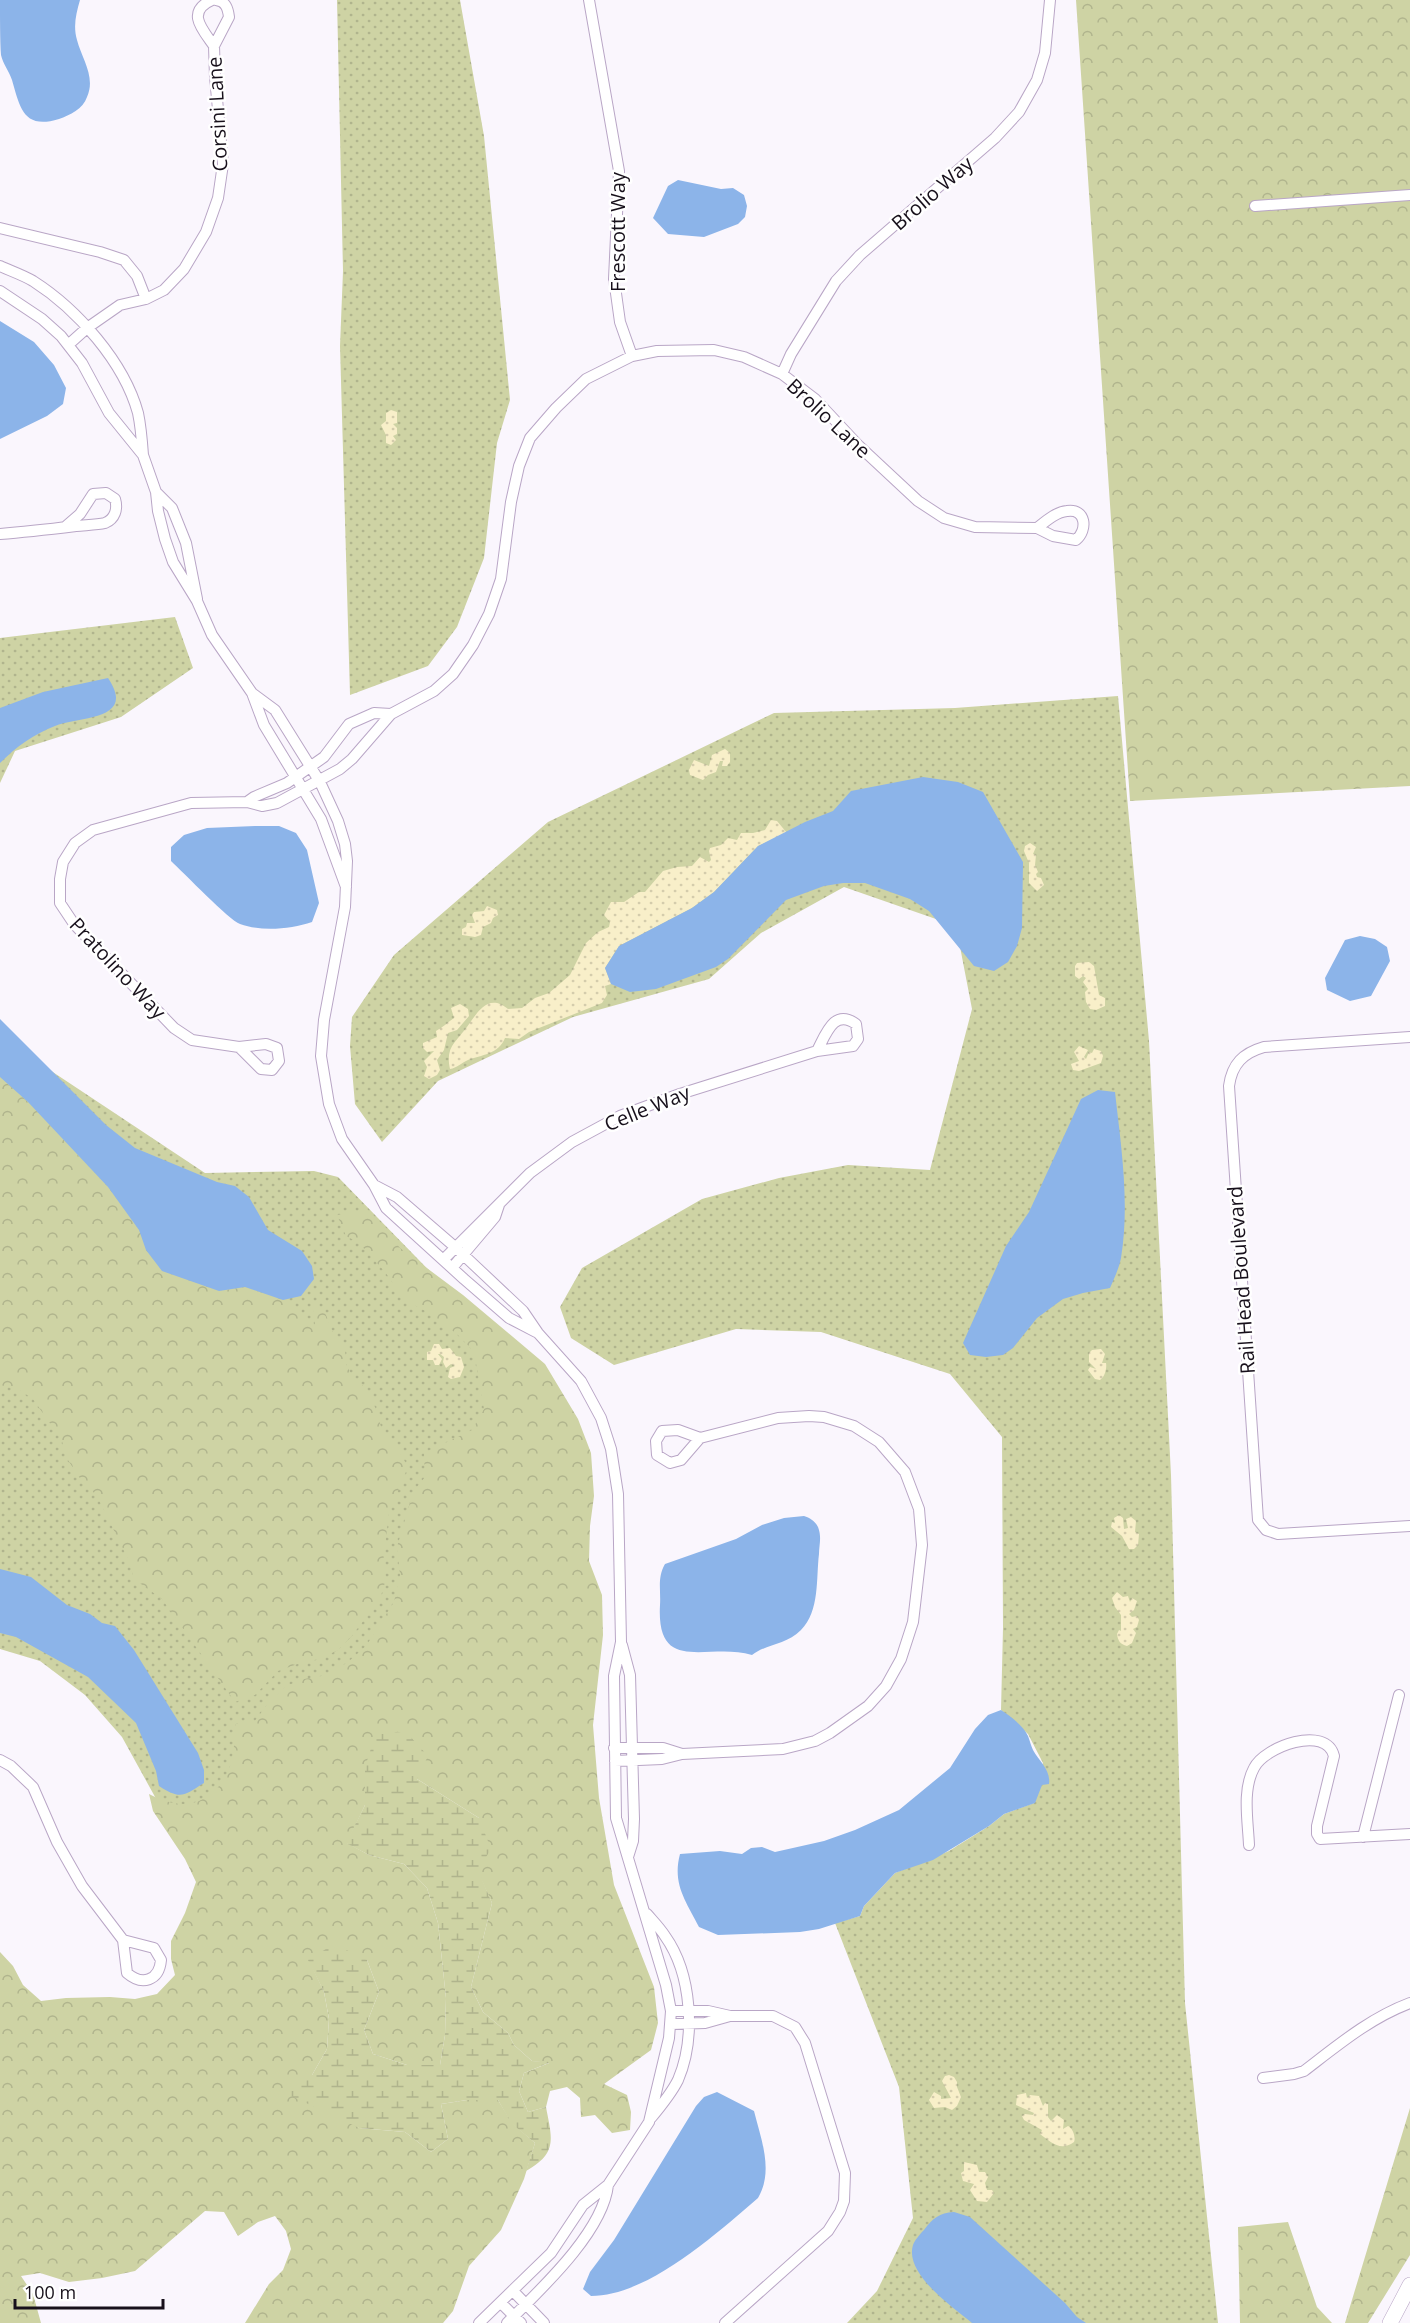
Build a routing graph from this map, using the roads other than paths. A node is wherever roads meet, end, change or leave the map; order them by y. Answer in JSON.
{"nodes":[{"id":1,"x":214,"y":0,"type":"edge"},
{"id":2,"x":589,"y":0,"type":"edge"},
{"id":3,"x":1050,"y":0,"type":"edge"},
{"id":4,"x":214,"y":46,"type":"junction"},
{"id":5,"x":1410,"y":195,"type":"edge"},
{"id":6,"x":1255,"y":206,"type":"dead end"},
{"id":7,"x":0,"y":228,"type":"edge"},
{"id":8,"x":0,"y":266,"type":"edge"},
{"id":9,"x":0,"y":291,"type":"edge"},
{"id":10,"x":146,"y":299,"type":"junction"},
{"id":11,"x":87,"y":328,"type":"junction"},
{"id":12,"x":68,"y":345,"type":"junction"},
{"id":13,"x":632,"y":356,"type":"junction"},
{"id":14,"x":782,"y":374,"type":"junction"},
{"id":15,"x":142,"y":455,"type":"junction"},
{"id":16,"x":156,"y":492,"type":"junction"},
{"id":17,"x":65,"y":527,"type":"junction"},
{"id":18,"x":1038,"y":528,"type":"dead end"},
{"id":19,"x":0,"y":534,"type":"edge"},
{"id":20,"x":197,"y":601,"type":"junction"},
{"id":21,"x":252,"y":693,"type":"junction"},
{"id":22,"x":391,"y":714,"type":"junction"},
{"id":23,"x":310,"y":767,"type":"junction"},
{"id":24,"x":296,"y":777,"type":"junction"},
{"id":25,"x":320,"y":782,"type":"junction"},
{"id":26,"x":303,"y":790,"type":"junction"},
{"id":27,"x":247,"y":802,"type":"junction"},
{"id":28,"x":346,"y":886,"type":"junction"},
{"id":29,"x":1410,"y":1037,"type":"edge"},
{"id":30,"x":239,"y":1047,"type":"dead end"},
{"id":31,"x":817,"y":1050,"type":"dead end"},
{"id":32,"x":374,"y":1185,"type":"junction"},
{"id":33,"x":459,"y":1251,"type":"junction"},
{"id":34,"x":443,"y":1260,"type":"junction"},
{"id":35,"x":452,"y":1268,"type":"junction"},
{"id":36,"x":538,"y":1333,"type":"junction"},
{"id":37,"x":700,"y":1438,"type":"dead end"},
{"id":38,"x":1410,"y":1526,"type":"edge"},
{"id":39,"x":621,"y":1642,"type":"junction"},
{"id":40,"x":1399,"y":1695,"type":"dead end"},
{"id":41,"x":614,"y":1748,"type":"junction"},
{"id":42,"x":633,"y":1748,"type":"junction"},
{"id":43,"x":682,"y":1754,"type":"junction"},
{"id":44,"x":0,"y":1760,"type":"edge"},
{"id":45,"x":633,"y":1760,"type":"junction"},
{"id":46,"x":615,"y":1761,"type":"junction"},
{"id":47,"x":1410,"y":1834,"type":"edge"},
{"id":48,"x":1363,"y":1837,"type":"junction"},
{"id":49,"x":1249,"y":1845,"type":"dead end"},
{"id":50,"x":628,"y":1857,"type":"junction"},
{"id":51,"x":645,"y":1912,"type":"junction"},
{"id":52,"x":123,"y":1940,"type":"dead end"},
{"id":53,"x":1410,"y":2003,"type":"edge"},
{"id":54,"x":671,"y":2011,"type":"junction"},
{"id":55,"x":687,"y":2011,"type":"junction"},
{"id":56,"x":730,"y":2016,"type":"junction"},
{"id":57,"x":671,"y":2024,"type":"junction"},
{"id":58,"x":687,"y":2024,"type":"junction"},
{"id":59,"x":1263,"y":2078,"type":"dead end"},
{"id":60,"x":649,"y":2122,"type":"junction"},
{"id":61,"x":608,"y":2184,"type":"junction"},
{"id":62,"x":1410,"y":2285,"type":"edge"},
{"id":63,"x":513,"y":2291,"type":"junction"},
{"id":64,"x":501,"y":2303,"type":"junction"},
{"id":65,"x":526,"y":2304,"type":"junction"},
{"id":66,"x":514,"y":2321,"type":"edge"},
{"id":67,"x":479,"y":2323,"type":"edge"},
{"id":68,"x":544,"y":2323,"type":"edge"},
{"id":69,"x":725,"y":2323,"type":"edge"},
{"id":70,"x":1390,"y":2323,"type":"edge"}],
"edges":[{"from":1,"to":4,"type":"street","name":"Corsini Lane"},
{"from":1,"to":4,"type":"street","name":"Corsini Lane"},
{"from":2,"to":13,"type":"street","name":"Frescott Way"},
{"from":3,"to":14,"type":"street","name":"Brolio Way"},
{"from":4,"to":10,"type":"street","name":"Corsini Lane"},
{"from":5,"to":6,"type":"street"},
{"from":7,"to":10,"type":"street"},
{"from":8,"to":11,"type":"street"},
{"from":9,"to":12,"type":"street"},
{"from":10,"to":11,"type":"street","name":"Corsini Lane"},
{"from":11,"to":12,"type":"street","name":"Corsini Lane"},
{"from":11,"to":15,"type":"street"},
{"from":12,"to":15,"type":"street"},
{"from":13,"to":14,"type":"street","name":"Brolio Lane"},
{"from":13,"to":22,"type":"street","name":"Brolio Lane"},
{"from":14,"to":18,"type":"street","name":"Brolio Lane"},
{"from":15,"to":16,"type":"street"},
{"from":16,"to":20,"type":"street"},
{"from":16,"to":20,"type":"street"},
{"from":17,"to":17,"type":"street"},
{"from":17,"to":19,"type":"street"},
{"from":20,"to":21,"type":"street"},
{"from":21,"to":23,"type":"street"},
{"from":21,"to":24,"type":"street"},
{"from":22,"to":23,"type":"street","name":"Brolio Lane"},
{"from":22,"to":25,"type":"street","name":"Brolio Lane"},
{"from":23,"to":24,"type":"street","name":"Brolio Lane"},
{"from":23,"to":25,"type":"street"},
{"from":24,"to":26,"type":"street"},
{"from":24,"to":27,"type":"street","name":"Pratolino Way"},
{"from":25,"to":26,"type":"street","name":"Brolio Lane"},
{"from":25,"to":28,"type":"street"},
{"from":26,"to":27,"type":"street","name":"Pratolino Way"},
{"from":26,"to":28,"type":"street"},
{"from":27,"to":30,"type":"street","name":"Pratolino Way"},
{"from":28,"to":32,"type":"street"},
{"from":29,"to":38,"type":"street","name":"Rail Head Boulevard"},
{"from":31,"to":33,"type":"street","name":"Celle Way"},
{"from":32,"to":33,"type":"street"},
{"from":32,"to":34,"type":"street"},
{"from":33,"to":34,"type":"street","name":"Celle Way"},
{"from":33,"to":35,"type":"street","name":"Celle Way"},
{"from":33,"to":36,"type":"street"},
{"from":34,"to":35,"type":"street"},
{"from":35,"to":36,"type":"street"},
{"from":36,"to":39,"type":"street"},
{"from":37,"to":43,"type":"street"},
{"from":39,"to":41,"type":"street"},
{"from":39,"to":42,"type":"street"},
{"from":40,"to":48,"type":"street"},
{"from":41,"to":42,"type":"street"},
{"from":41,"to":46,"type":"street"},
{"from":42,"to":43,"type":"street"},
{"from":42,"to":45,"type":"street"},
{"from":43,"to":45,"type":"street"},
{"from":44,"to":52,"type":"street"},
{"from":45,"to":46,"type":"street"},
{"from":45,"to":50,"type":"street"},
{"from":46,"to":50,"type":"street"},
{"from":47,"to":48,"type":"street"},
{"from":48,"to":49,"type":"street"},
{"from":50,"to":51,"type":"street"},
{"from":51,"to":54,"type":"street"},
{"from":51,"to":55,"type":"street"},
{"from":53,"to":59,"type":"street"},
{"from":54,"to":55,"type":"street"},
{"from":54,"to":57,"type":"street"},
{"from":55,"to":56,"type":"street"},
{"from":55,"to":58,"type":"street"},
{"from":56,"to":58,"type":"street"},
{"from":56,"to":69,"type":"street"},
{"from":57,"to":58,"type":"street"},
{"from":57,"to":60,"type":"street"},
{"from":58,"to":60,"type":"street"},
{"from":60,"to":61,"type":"street"},
{"from":61,"to":63,"type":"street"},
{"from":61,"to":65,"type":"street"},
{"from":62,"to":70,"type":"street"},
{"from":63,"to":64,"type":"street"},
{"from":63,"to":65,"type":"street"},
{"from":64,"to":66,"type":"street"},
{"from":64,"to":67,"type":"street"},
{"from":65,"to":66,"type":"street"},
{"from":65,"to":68,"type":"street"}]}
